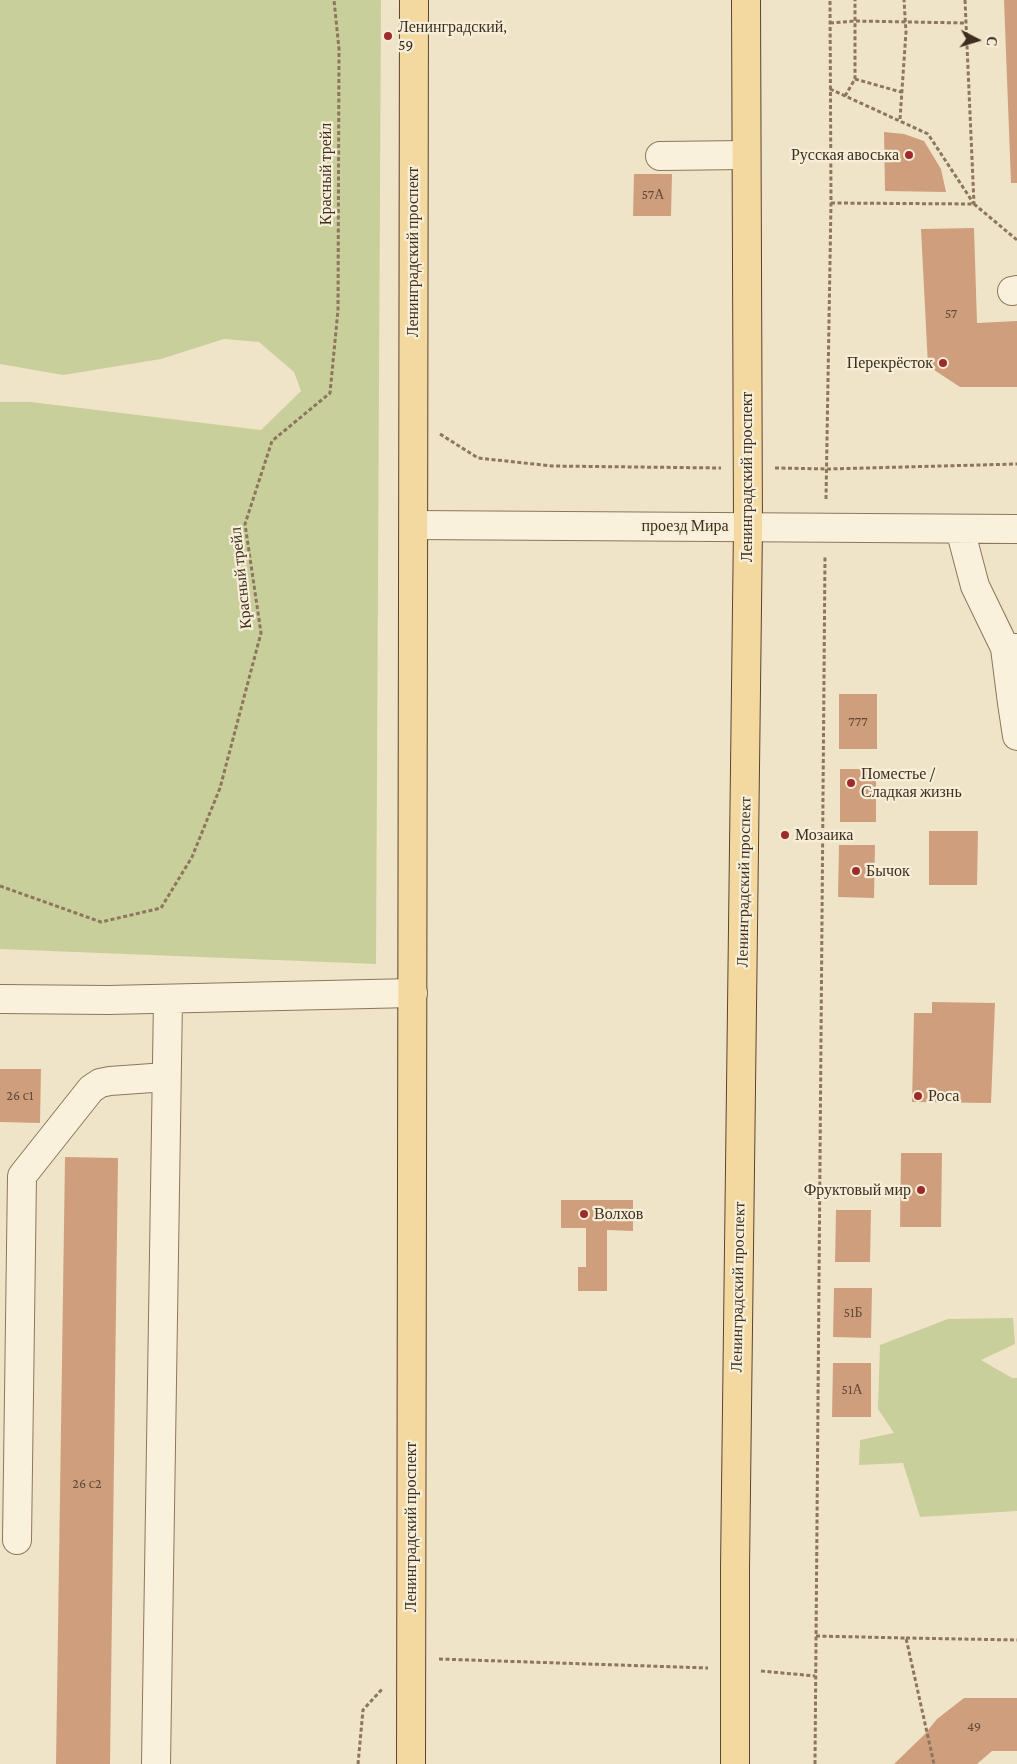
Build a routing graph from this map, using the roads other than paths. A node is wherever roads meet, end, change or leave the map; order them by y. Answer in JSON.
{"nodes":[{"id":1,"x":414,"y":0,"type":"edge"},
{"id":2,"x":746,"y":0,"type":"edge"},
{"id":3,"x":746,"y":155,"type":"junction"},
{"id":4,"x":660,"y":156,"type":"dead end"},
{"id":5,"x":414,"y":525,"type":"junction"},
{"id":6,"x":748,"y":527,"type":"junction"},
{"id":7,"x":960,"y":529,"type":"junction"},
{"id":8,"x":1017,"y":529,"type":"edge"},
{"id":9,"x":1011,"y":648,"type":"edge"},
{"id":10,"x":1015,"y":703,"type":"edge"},
{"id":11,"x":1017,"y":736,"type":"edge"},
{"id":12,"x":412,"y":993,"type":"junction"},
{"id":13,"x":0,"y":999,"type":"edge"},
{"id":14,"x":168,"y":999,"type":"junction"},
{"id":15,"x":166,"y":1077,"type":"junction"},
{"id":16,"x":11,"y":1176,"type":"edge"},
{"id":17,"x":17,"y":1540,"type":"dead end"},
{"id":18,"x":156,"y":1764,"type":"edge"},
{"id":19,"x":411,"y":1764,"type":"edge"},
{"id":20,"x":735,"y":1764,"type":"edge"}],
"edges":[{"from":1,"to":5,"type":"main road","name":"Ленинградский проспект"},
{"from":2,"to":3,"type":"main road","name":"Ленинградский проспект"},
{"from":3,"to":4,"type":"street"},
{"from":3,"to":6,"type":"main road","name":"Ленинградский проспект"},
{"from":5,"to":6,"type":"street","name":"проезд Мира"},
{"from":5,"to":12,"type":"main road","name":"Ленинградский проспект"},
{"from":6,"to":7,"type":"street","name":"проезд Мира"},
{"from":6,"to":20,"type":"main road","name":"Ленинградский проспект"},
{"from":7,"to":8,"type":"street","name":"проезд Мира"},
{"from":7,"to":9,"type":"street"},
{"from":9,"to":10,"type":"street"},
{"from":10,"to":11,"type":"street"},
{"from":12,"to":14,"type":"street"},
{"from":12,"to":19,"type":"main road","name":"Ленинградский проспект"},
{"from":13,"to":14,"type":"street"},
{"from":14,"to":15,"type":"street"},
{"from":15,"to":16,"type":"street"},
{"from":15,"to":18,"type":"street"},
{"from":16,"to":17,"type":"street"}]}
